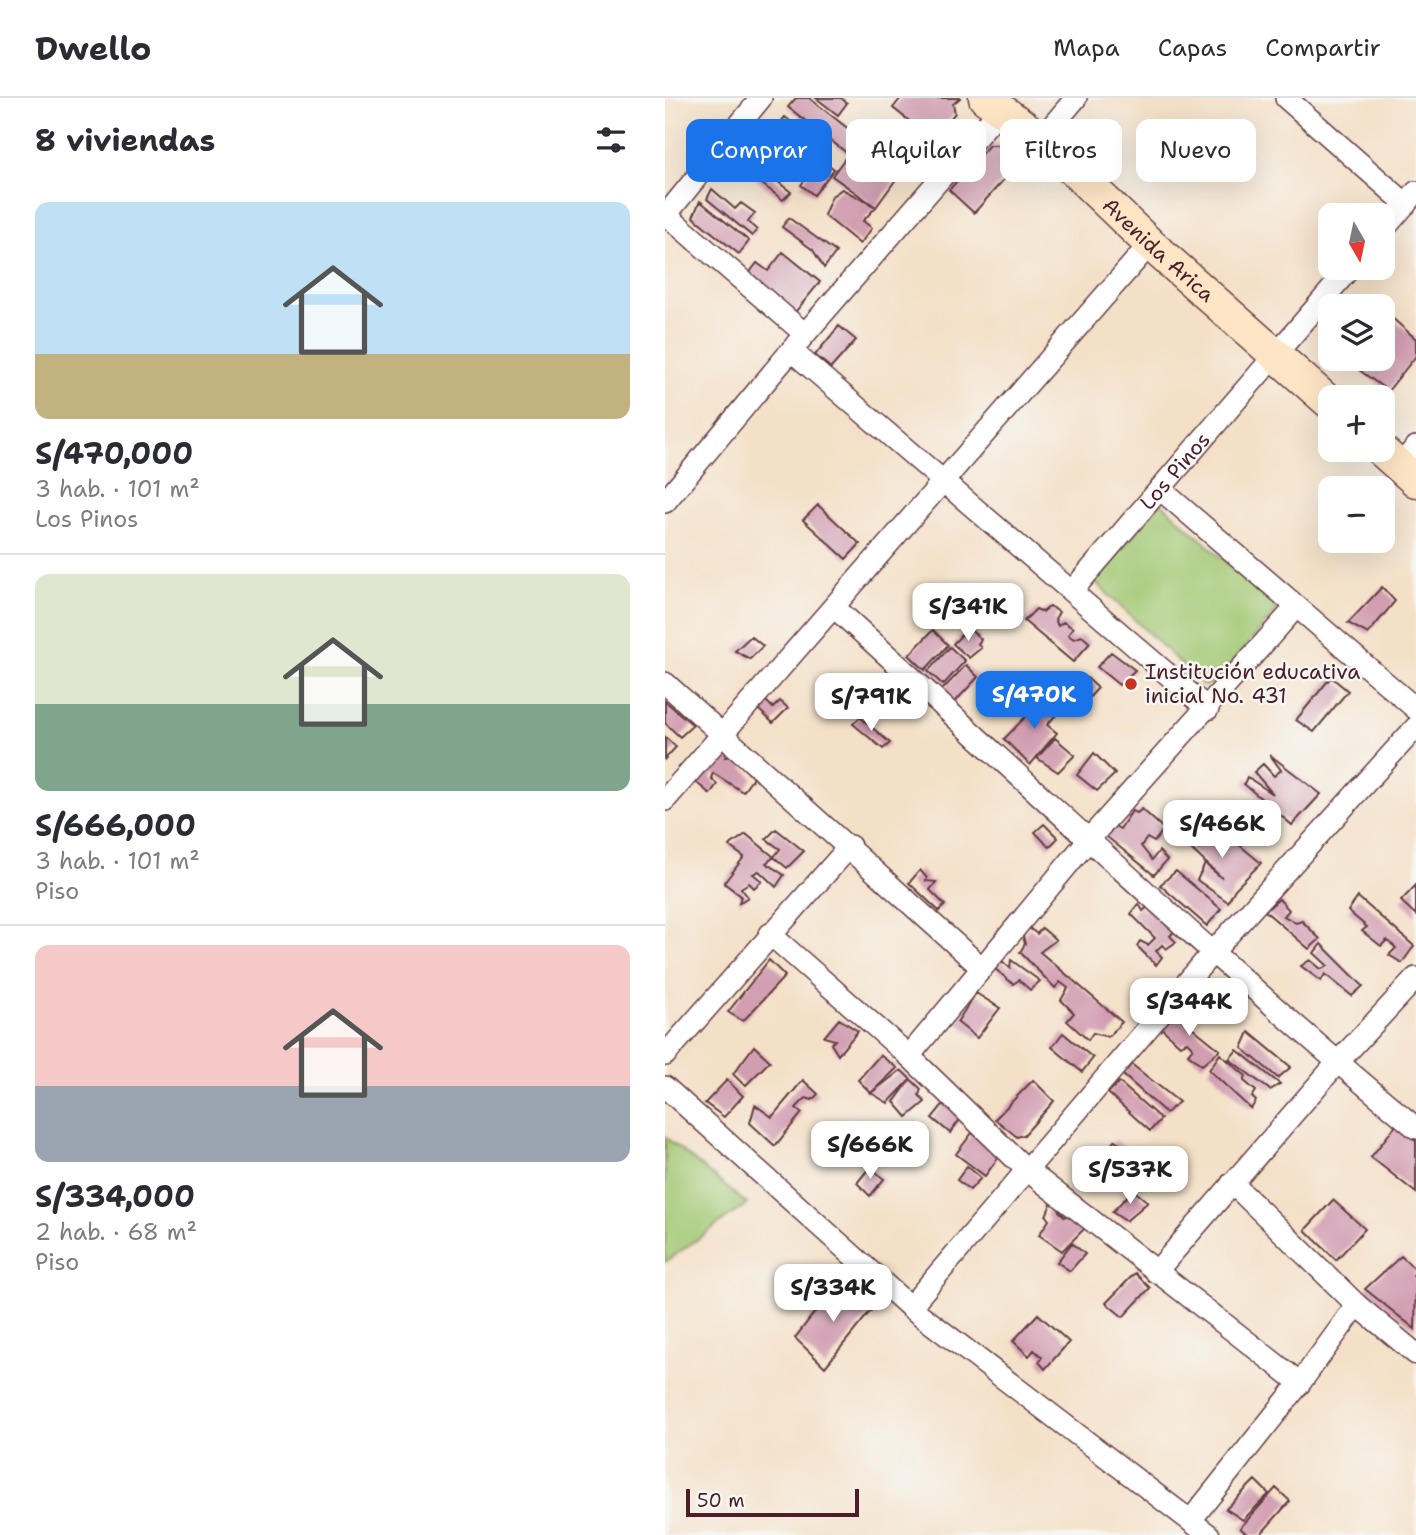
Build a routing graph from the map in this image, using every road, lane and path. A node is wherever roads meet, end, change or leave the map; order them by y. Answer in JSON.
{"nodes":[{"id":1,"x":761,"y":98,"type":"edge"},
{"id":2,"x":1076,"y":98,"type":"edge"},
{"id":3,"x":1286,"y":98,"type":"edge"},
{"id":4,"x":993,"y":104,"type":"edge"},
{"id":5,"x":1014,"y":119,"type":"edge"},
{"id":6,"x":1058,"y":119,"type":"edge"},
{"id":7,"x":1086,"y":182,"type":"edge"},
{"id":8,"x":1411,"y":198,"type":"edge"},
{"id":9,"x":666,"y":215,"type":"edge"},
{"id":10,"x":1395,"y":216,"type":"edge"},
{"id":11,"x":1150,"y":244,"type":"junction"},
{"id":12,"x":1339,"y":280,"type":"edge"},
{"id":13,"x":805,"y":334,"type":"junction"},
{"id":14,"x":793,"y":352,"type":"junction"},
{"id":15,"x":1276,"y":352,"type":"junction"},
{"id":16,"x":1318,"y":391,"type":"edge"},
{"id":17,"x":944,"y":482,"type":"junction"},
{"id":18,"x":1160,"y":489,"type":"junction"},
{"id":19,"x":669,"y":490,"type":"edge"},
{"id":20,"x":1072,"y":591,"type":"junction"},
{"id":21,"x":1296,"y":607,"type":"junction"},
{"id":22,"x":835,"y":608,"type":"junction"},
{"id":23,"x":665,"y":683,"type":"edge"},
{"id":24,"x":1208,"y":709,"type":"junction"},
{"id":25,"x":1416,"y":709,"type":"edge"},
{"id":26,"x":1416,"y":727,"type":"edge"},
{"id":27,"x":722,"y":732,"type":"junction"},
{"id":28,"x":665,"y":800,"type":"edge"},
{"id":29,"x":1090,"y":838,"type":"junction"},
{"id":30,"x":849,"y":846,"type":"junction"},
{"id":31,"x":770,"y":934,"type":"junction"},
{"id":32,"x":1212,"y":953,"type":"junction"},
{"id":33,"x":982,"y":968,"type":"junction"},
{"id":34,"x":1416,"y":978,"type":"edge"},
{"id":35,"x":665,"y":1055,"type":"edge"},
{"id":36,"x":909,"y":1056,"type":"junction"},
{"id":37,"x":1337,"y":1063,"type":"junction"},
{"id":38,"x":665,"y":1087,"type":"edge"},
{"id":39,"x":1416,"y":1128,"type":"edge"},
{"id":40,"x":1027,"y":1170,"type":"junction"},
{"id":41,"x":1232,"y":1183,"type":"junction"},
{"id":42,"x":1156,"y":1272,"type":"junction"},
{"id":43,"x":1357,"y":1305,"type":"junction"},
{"id":44,"x":910,"y":1307,"type":"junction"},
{"id":45,"x":1416,"y":1354,"type":"edge"},
{"id":46,"x":1300,"y":1383,"type":"junction"},
{"id":47,"x":1191,"y":1520,"type":"junction"},
{"id":48,"x":1209,"y":1535,"type":"edge"}],
"edges":[{"from":1,"to":9,"type":"street"},
{"from":2,"to":6,"type":"street"},
{"from":3,"to":8,"type":"street"},
{"from":4,"to":5,"type":"street","name":"Avenida Arica"},
{"from":4,"to":13,"type":"street"},
{"from":7,"to":11,"type":"street","name":"Avenida Arica"},
{"from":8,"to":10,"type":"street"},
{"from":9,"to":13,"type":"street"},
{"from":11,"to":15,"type":"street","name":"Avenida Arica"},
{"from":11,"to":17,"type":"street"},
{"from":12,"to":15,"type":"street","name":"Los Pinos"},
{"from":13,"to":14,"type":"street"},
{"from":14,"to":17,"type":"street"},
{"from":14,"to":19,"type":"street"},
{"from":15,"to":16,"type":"street","name":"Avenida Arica"},
{"from":15,"to":18,"type":"street","name":"Los Pinos"},
{"from":17,"to":20,"type":"street"},
{"from":17,"to":22,"type":"street"},
{"from":18,"to":20,"type":"street","name":"Los Pinos"},
{"from":18,"to":21,"type":"street"},
{"from":20,"to":24,"type":"street"},
{"from":21,"to":24,"type":"street"},
{"from":21,"to":25,"type":"street"},
{"from":22,"to":27,"type":"street"},
{"from":22,"to":29,"type":"street"},
{"from":23,"to":27,"type":"street"},
{"from":24,"to":29,"type":"street"},
{"from":26,"to":32,"type":"street"},
{"from":27,"to":28,"type":"street"},
{"from":27,"to":30,"type":"street"},
{"from":29,"to":32,"type":"street"},
{"from":29,"to":33,"type":"street"},
{"from":30,"to":31,"type":"street"},
{"from":30,"to":33,"type":"street"},
{"from":31,"to":35,"type":"street"},
{"from":31,"to":36,"type":"street"},
{"from":32,"to":37,"type":"street"},
{"from":32,"to":40,"type":"street"},
{"from":33,"to":36,"type":"street"},
{"from":34,"to":37,"type":"street"},
{"from":36,"to":40,"type":"street"},
{"from":37,"to":39,"type":"street"},
{"from":37,"to":41,"type":"street"},
{"from":38,"to":44,"type":"street"},
{"from":40,"to":42,"type":"street"},
{"from":40,"to":44,"type":"street"},
{"from":41,"to":42,"type":"street"},
{"from":41,"to":43,"type":"street"},
{"from":42,"to":46,"type":"street"},
{"from":43,"to":45,"type":"street"},
{"from":43,"to":46,"type":"street"},
{"from":44,"to":47,"type":"street"},
{"from":46,"to":47,"type":"street"},
{"from":47,"to":48,"type":"street"}]}
